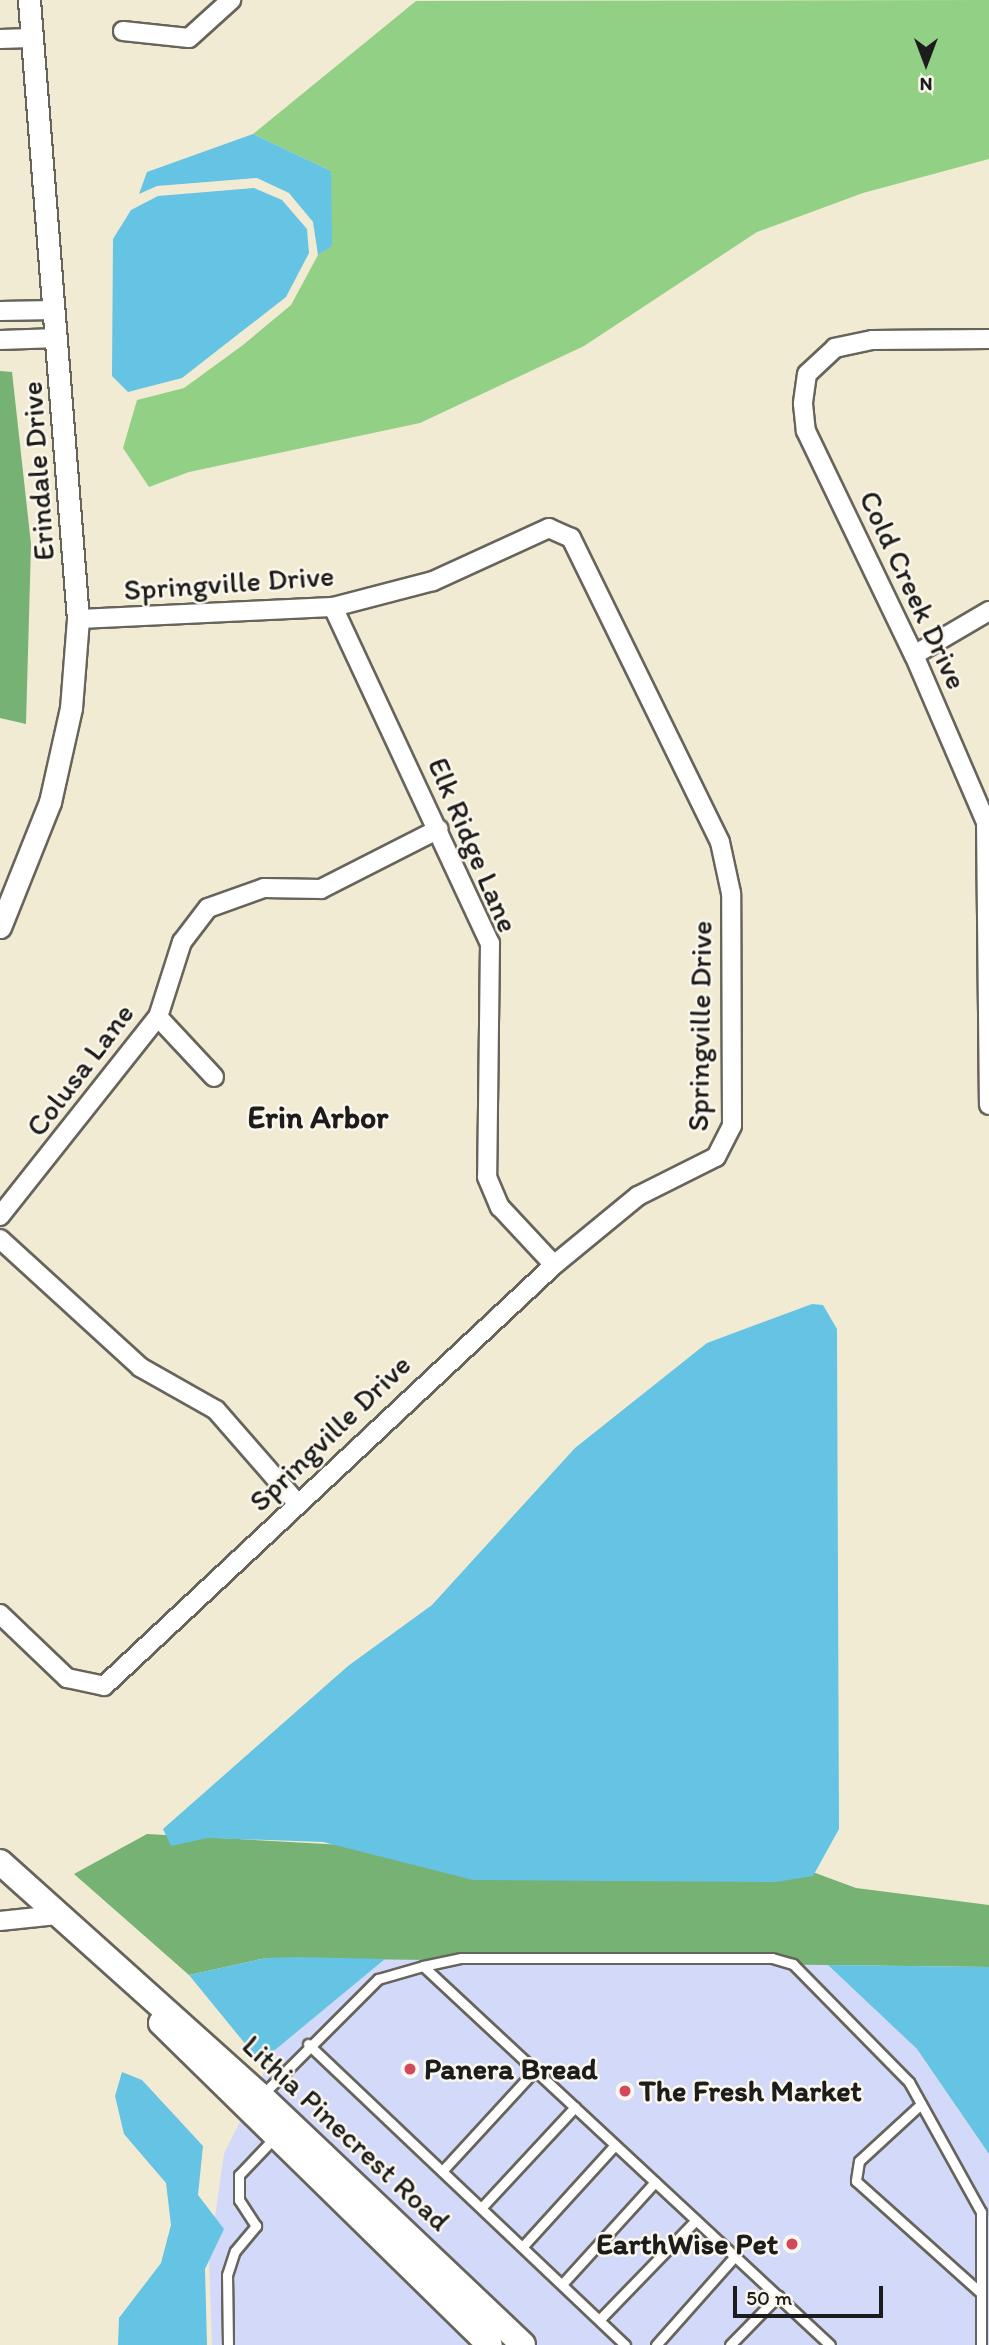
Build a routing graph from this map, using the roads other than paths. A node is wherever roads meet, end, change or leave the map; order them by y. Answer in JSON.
{"nodes":[{"id":1,"x":29,"y":0,"type":"edge"},
{"id":2,"x":231,"y":0,"type":"edge"},
{"id":3,"x":124,"y":31,"type":"dead end"},
{"id":4,"x":0,"y":38,"type":"edge"},
{"id":5,"x":32,"y":38,"type":"junction"},
{"id":6,"x":55,"y":310,"type":"junction"},
{"id":7,"x":0,"y":311,"type":"edge"},
{"id":8,"x":58,"y":338,"type":"junction"},
{"id":9,"x":989,"y":339,"type":"edge"},
{"id":10,"x":0,"y":340,"type":"edge"},
{"id":11,"x":333,"y":607,"type":"junction"},
{"id":12,"x":989,"y":611,"type":"edge"},
{"id":13,"x":78,"y":619,"type":"junction"},
{"id":14,"x":914,"y":654,"type":"junction"},
{"id":15,"x":439,"y":829,"type":"junction"},
{"id":16,"x":1,"y":924,"type":"edge"},
{"id":17,"x":158,"y":1017,"type":"junction"},
{"id":18,"x":214,"y":1077,"type":"dead end"},
{"id":19,"x":989,"y":1105,"type":"edge"},
{"id":20,"x":0,"y":1216,"type":"edge"},
{"id":21,"x":0,"y":1238,"type":"edge"},
{"id":22,"x":554,"y":1265,"type":"junction"},
{"id":23,"x":298,"y":1504,"type":"junction"},
{"id":24,"x":0,"y":1614,"type":"edge"},
{"id":25,"x":0,"y":1862,"type":"edge"},
{"id":26,"x":57,"y":1915,"type":"junction"},
{"id":27,"x":0,"y":1921,"type":"edge"},
{"id":28,"x":423,"y":1966,"type":"junction"},
{"id":29,"x":120,"y":1975,"type":"junction"},
{"id":30,"x":308,"y":2044,"type":"junction"},
{"id":31,"x":535,"y":2070,"type":"junction"},
{"id":32,"x":261,"y":2096,"type":"junction"},
{"id":33,"x":921,"y":2104,"type":"junction"},
{"id":34,"x":575,"y":2107,"type":"junction"},
{"id":35,"x":282,"y":2131,"type":"junction"},
{"id":36,"x":615,"y":2145,"type":"junction"},
{"id":37,"x":444,"y":2169,"type":"junction"},
{"id":38,"x":655,"y":2182,"type":"junction"},
{"id":39,"x":483,"y":2206,"type":"junction"},
{"id":40,"x":696,"y":2220,"type":"junction"},
{"id":41,"x":524,"y":2245,"type":"junction"},
{"id":42,"x":735,"y":2256,"type":"junction"},
{"id":43,"x":564,"y":2282,"type":"junction"},
{"id":44,"x":981,"y":2293,"type":"junction"},
{"id":45,"x":778,"y":2296,"type":"junction"},
{"id":46,"x":601,"y":2319,"type":"junction"},
{"id":47,"x":228,"y":2345,"type":"edge"},
{"id":48,"x":490,"y":2345,"type":"edge"},
{"id":49,"x":523,"y":2345,"type":"edge"},
{"id":50,"x":625,"y":2345,"type":"edge"},
{"id":51,"x":656,"y":2345,"type":"edge"},
{"id":52,"x":730,"y":2345,"type":"edge"},
{"id":53,"x":829,"y":2345,"type":"edge"},
{"id":54,"x":981,"y":2345,"type":"edge"}],
"edges":[{"from":1,"to":5,"type":"street","name":"Erindale Drive"},
{"from":2,"to":3,"type":"street"},
{"from":4,"to":5,"type":"street"},
{"from":5,"to":6,"type":"street","name":"Erindale Drive"},
{"from":6,"to":7,"type":"street"},
{"from":6,"to":8,"type":"street","name":"Erindale Drive"},
{"from":8,"to":10,"type":"street"},
{"from":8,"to":13,"type":"street","name":"Erindale Drive"},
{"from":9,"to":14,"type":"street","name":"Cold Creek Drive"},
{"from":11,"to":13,"type":"street","name":"Springville Drive"},
{"from":11,"to":15,"type":"street","name":"Elk Ridge Lane"},
{"from":11,"to":22,"type":"street","name":"Springville Drive"},
{"from":12,"to":14,"type":"street"},
{"from":13,"to":16,"type":"street","name":"Erindale Drive"},
{"from":14,"to":19,"type":"street","name":"Cold Creek Drive"},
{"from":15,"to":17,"type":"street","name":"Colusa Lane"},
{"from":15,"to":22,"type":"street","name":"Elk Ridge Lane"},
{"from":17,"to":18,"type":"street"},
{"from":17,"to":20,"type":"street","name":"Colusa Lane"},
{"from":21,"to":23,"type":"street"},
{"from":22,"to":23,"type":"street","name":"Springville Drive"},
{"from":23,"to":24,"type":"street","name":"Springville Drive"},
{"from":25,"to":26,"type":"main road","name":"Lithia Pinecrest Road"},
{"from":26,"to":27,"type":"street"},
{"from":26,"to":29,"type":"main road","name":"Lithia Pinecrest Road"},
{"from":28,"to":30,"type":"lane"},
{"from":28,"to":31,"type":"lane"},
{"from":28,"to":33,"type":"lane"},
{"from":29,"to":32,"type":"main road","name":"Lithia Pinecrest Road"},
{"from":29,"to":35,"type":"main road","name":"Lithia Pinecrest Road"},
{"from":30,"to":32,"type":"lane"},
{"from":30,"to":37,"type":"lane"},
{"from":31,"to":34,"type":"lane"},
{"from":31,"to":37,"type":"lane"},
{"from":32,"to":35,"type":"main road","name":"Lithia Pinecrest Road"},
{"from":33,"to":44,"type":"lane"},
{"from":33,"to":44,"type":"lane"},
{"from":34,"to":36,"type":"lane"},
{"from":34,"to":39,"type":"lane"},
{"from":35,"to":47,"type":"lane"},
{"from":35,"to":48,"type":"main road","name":"Lithia Pinecrest Road"},
{"from":35,"to":49,"type":"main road","name":"Lithia Pinecrest Road"},
{"from":36,"to":38,"type":"lane"},
{"from":36,"to":41,"type":"lane"},
{"from":37,"to":39,"type":"lane"},
{"from":38,"to":40,"type":"lane"},
{"from":38,"to":43,"type":"lane"},
{"from":39,"to":41,"type":"lane"},
{"from":40,"to":42,"type":"lane"},
{"from":40,"to":46,"type":"lane"},
{"from":41,"to":43,"type":"lane"},
{"from":42,"to":45,"type":"lane"},
{"from":42,"to":51,"type":"lane"},
{"from":43,"to":46,"type":"lane"},
{"from":44,"to":54,"type":"lane"},
{"from":45,"to":52,"type":"lane"},
{"from":45,"to":53,"type":"lane"},
{"from":46,"to":50,"type":"lane"}]}
